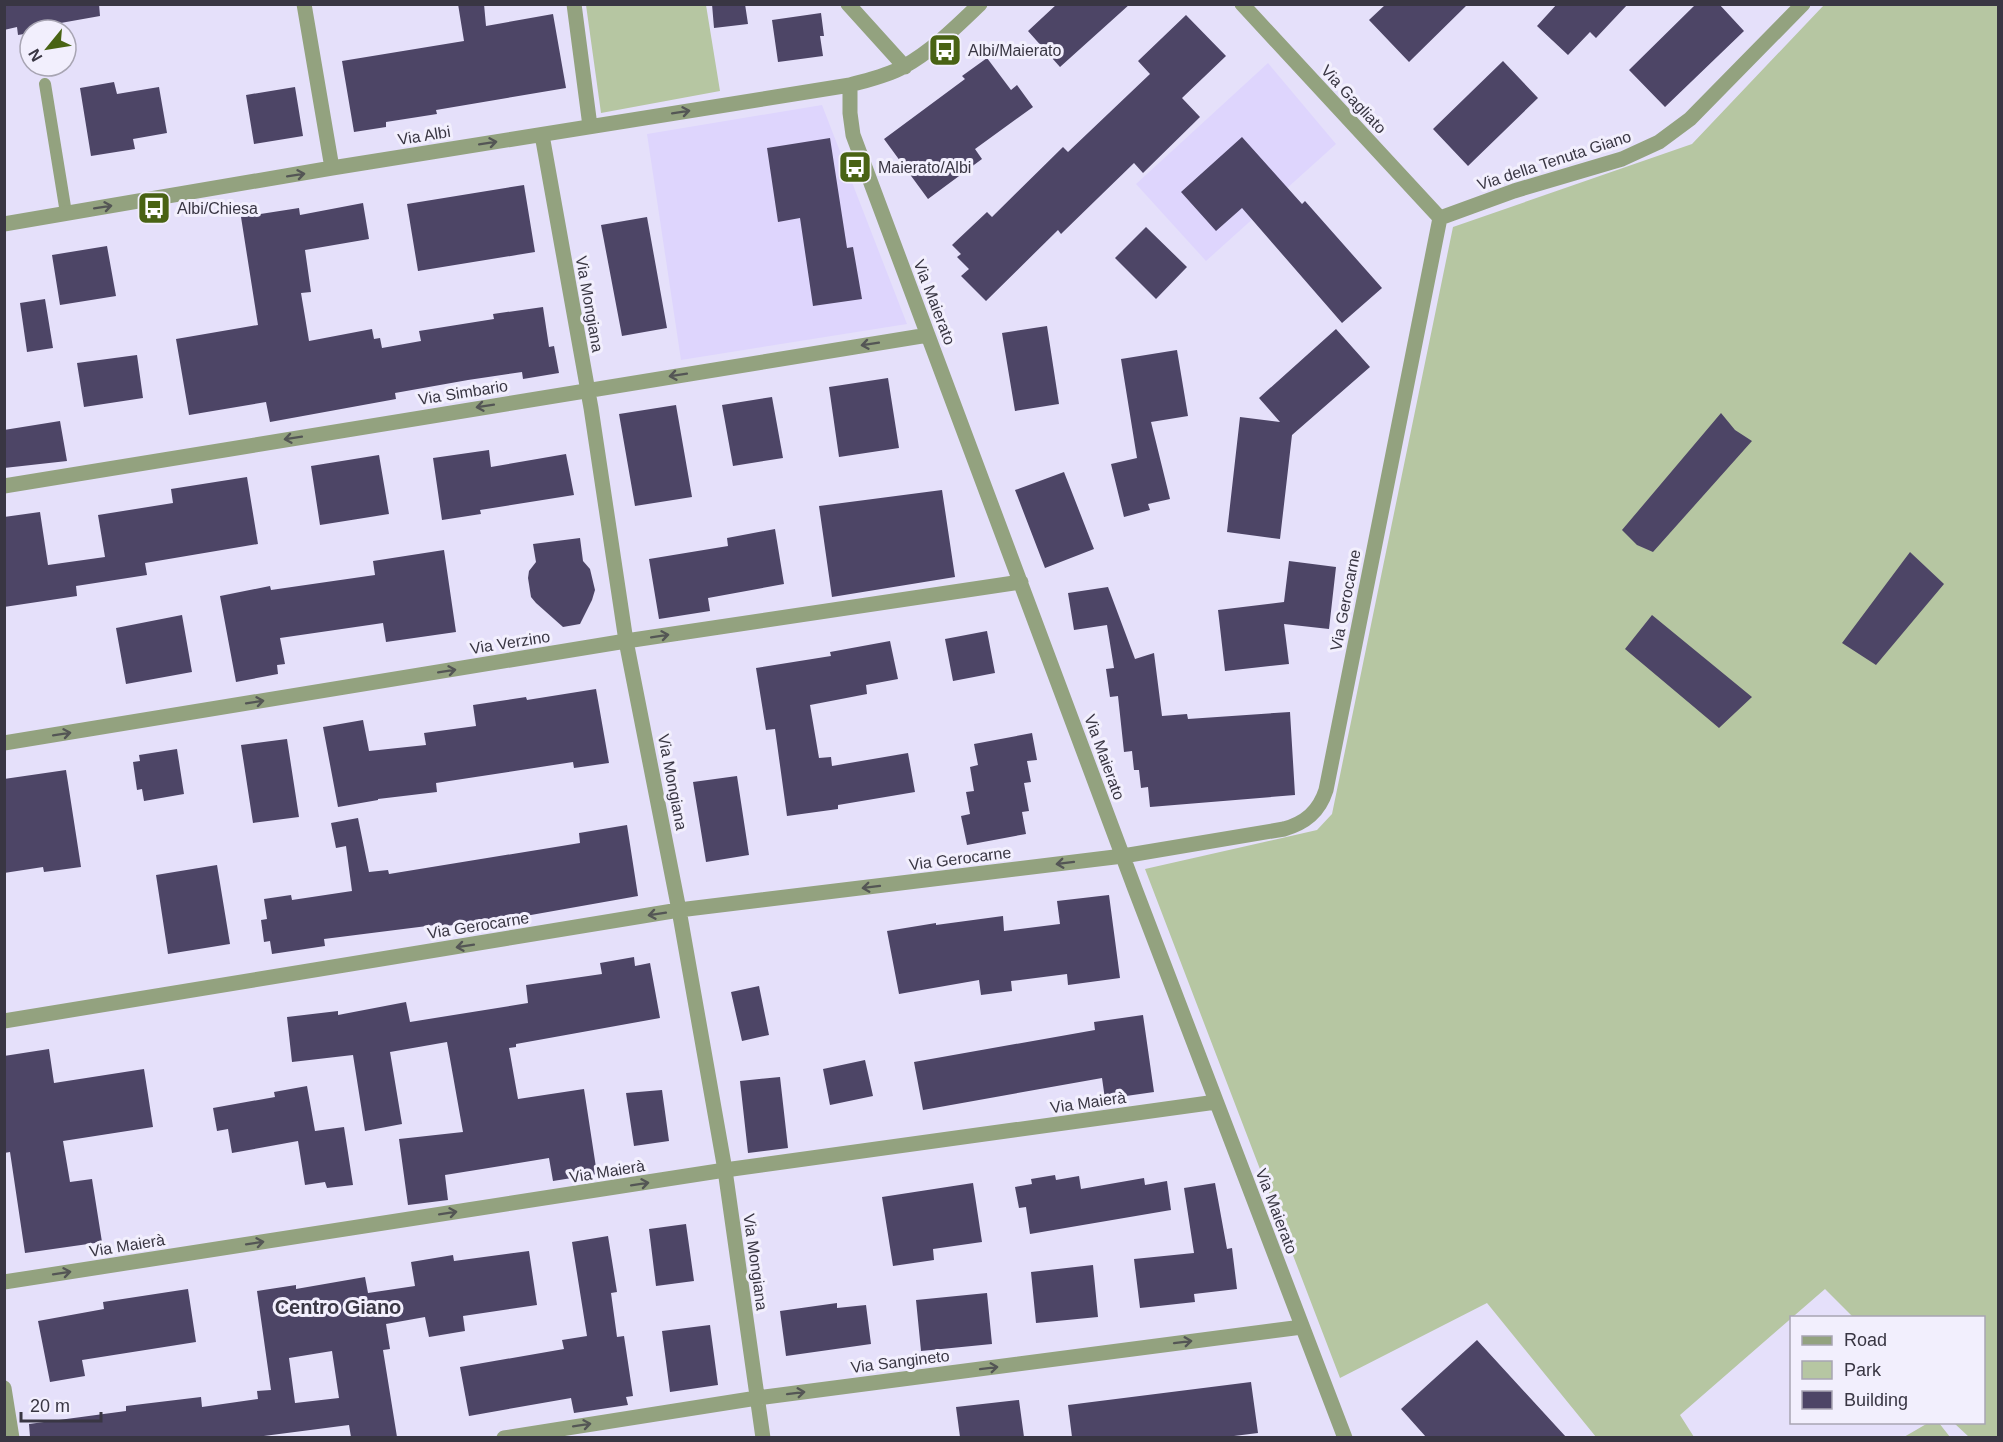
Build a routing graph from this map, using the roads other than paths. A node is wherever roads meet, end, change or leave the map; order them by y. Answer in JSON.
{"nodes":[{"id":1,"x":304,"y":4,"type":"edge"},
{"id":2,"x":574,"y":4,"type":"edge"},
{"id":3,"x":848,"y":4,"type":"edge"},
{"id":4,"x":980,"y":4,"type":"edge"},
{"id":5,"x":1242,"y":4,"type":"edge"},
{"id":6,"x":1803,"y":4,"type":"edge"},
{"id":7,"x":905,"y":67,"type":"junction"},
{"id":8,"x":45,"y":84,"type":"dead end"},
{"id":9,"x":850,"y":85,"type":"junction"},
{"id":10,"x":590,"y":126,"type":"junction"},
{"id":11,"x":542,"y":135,"type":"junction"},
{"id":12,"x":332,"y":168,"type":"junction"},
{"id":13,"x":66,"y":213,"type":"junction"},
{"id":14,"x":1440,"y":218,"type":"junction"},
{"id":15,"x":4,"y":224,"type":"edge"},
{"id":16,"x":928,"y":335,"type":"junction"},
{"id":17,"x":587,"y":389,"type":"junction"},
{"id":18,"x":4,"y":486,"type":"edge"},
{"id":19,"x":1022,"y":582,"type":"junction"},
{"id":20,"x":626,"y":641,"type":"junction"},
{"id":21,"x":4,"y":743,"type":"edge"},
{"id":22,"x":1123,"y":856,"type":"junction"},
{"id":23,"x":680,"y":910,"type":"junction"},
{"id":24,"x":4,"y":1021,"type":"edge"},
{"id":25,"x":1216,"y":1102,"type":"junction"},
{"id":26,"x":725,"y":1170,"type":"junction"},
{"id":27,"x":4,"y":1282,"type":"edge"},
{"id":28,"x":1302,"y":1327,"type":"junction"},
{"id":29,"x":4,"y":1388,"type":"edge"},
{"id":30,"x":757,"y":1398,"type":"junction"},
{"id":31,"x":12,"y":1437,"type":"edge"},
{"id":32,"x":504,"y":1437,"type":"edge"},
{"id":33,"x":763,"y":1437,"type":"edge"},
{"id":34,"x":1345,"y":1437,"type":"edge"}],
"edges":[{"from":1,"to":12,"type":"street"},
{"from":2,"to":10,"type":"street"},
{"from":3,"to":7,"type":"street"},
{"from":4,"to":7,"type":"street","name":"Via Albi"},
{"from":5,"to":14,"type":"street","name":"Via Gagliato"},
{"from":6,"to":14,"type":"street","name":"Via della Tenuta Giano"},
{"from":7,"to":9,"type":"street","name":"Via Albi"},
{"from":8,"to":13,"type":"lane"},
{"from":10,"to":9,"type":"street","name":"Via Albi","one_way":true},
{"from":9,"to":16,"type":"street","name":"Via Maierato"},
{"from":10,"to":11,"type":"street","name":"Via Albi"},
{"from":12,"to":11,"type":"street","name":"Via Albi","one_way":true},
{"from":11,"to":17,"type":"street","name":"Via Mongiana"},
{"from":13,"to":12,"type":"street","name":"Via Albi","one_way":true},
{"from":13,"to":15,"type":"street","name":"Via Albi"},
{"from":14,"to":22,"type":"street","name":"Via Gerocarne"},
{"from":16,"to":17,"type":"street","name":"Via Simbario","one_way":true},
{"from":16,"to":19,"type":"street","name":"Via Maierato"},
{"from":17,"to":18,"type":"street","name":"Via Simbario","one_way":true},
{"from":17,"to":20,"type":"street","name":"Via Mongiana"},
{"from":20,"to":19,"type":"street","name":"Via Verzino","one_way":true},
{"from":19,"to":22,"type":"street","name":"Via Maierato"},
{"from":21,"to":20,"type":"street","name":"Via Verzino","one_way":true},
{"from":20,"to":23,"type":"street","name":"Via Mongiana"},
{"from":22,"to":23,"type":"street","name":"Via Gerocarne","one_way":true},
{"from":22,"to":25,"type":"street","name":"Via Maierato"},
{"from":23,"to":24,"type":"street","name":"Via Gerocarne","one_way":true},
{"from":23,"to":26,"type":"street","name":"Via Mongiana"},
{"from":25,"to":26,"type":"street","name":"Via Maierà"},
{"from":25,"to":28,"type":"street","name":"Via Maierato"},
{"from":27,"to":26,"type":"street","name":"Via Maierà","one_way":true},
{"from":26,"to":30,"type":"street","name":"Via Mongiana"},
{"from":30,"to":28,"type":"street","name":"Via Sangineto","one_way":true},
{"from":28,"to":34,"type":"street","name":"Via Maierato"},
{"from":29,"to":31,"type":"street"},
{"from":32,"to":30,"type":"street","name":"Via Sangineto","one_way":true},
{"from":30,"to":33,"type":"street","name":"Via Mongiana"}]}
